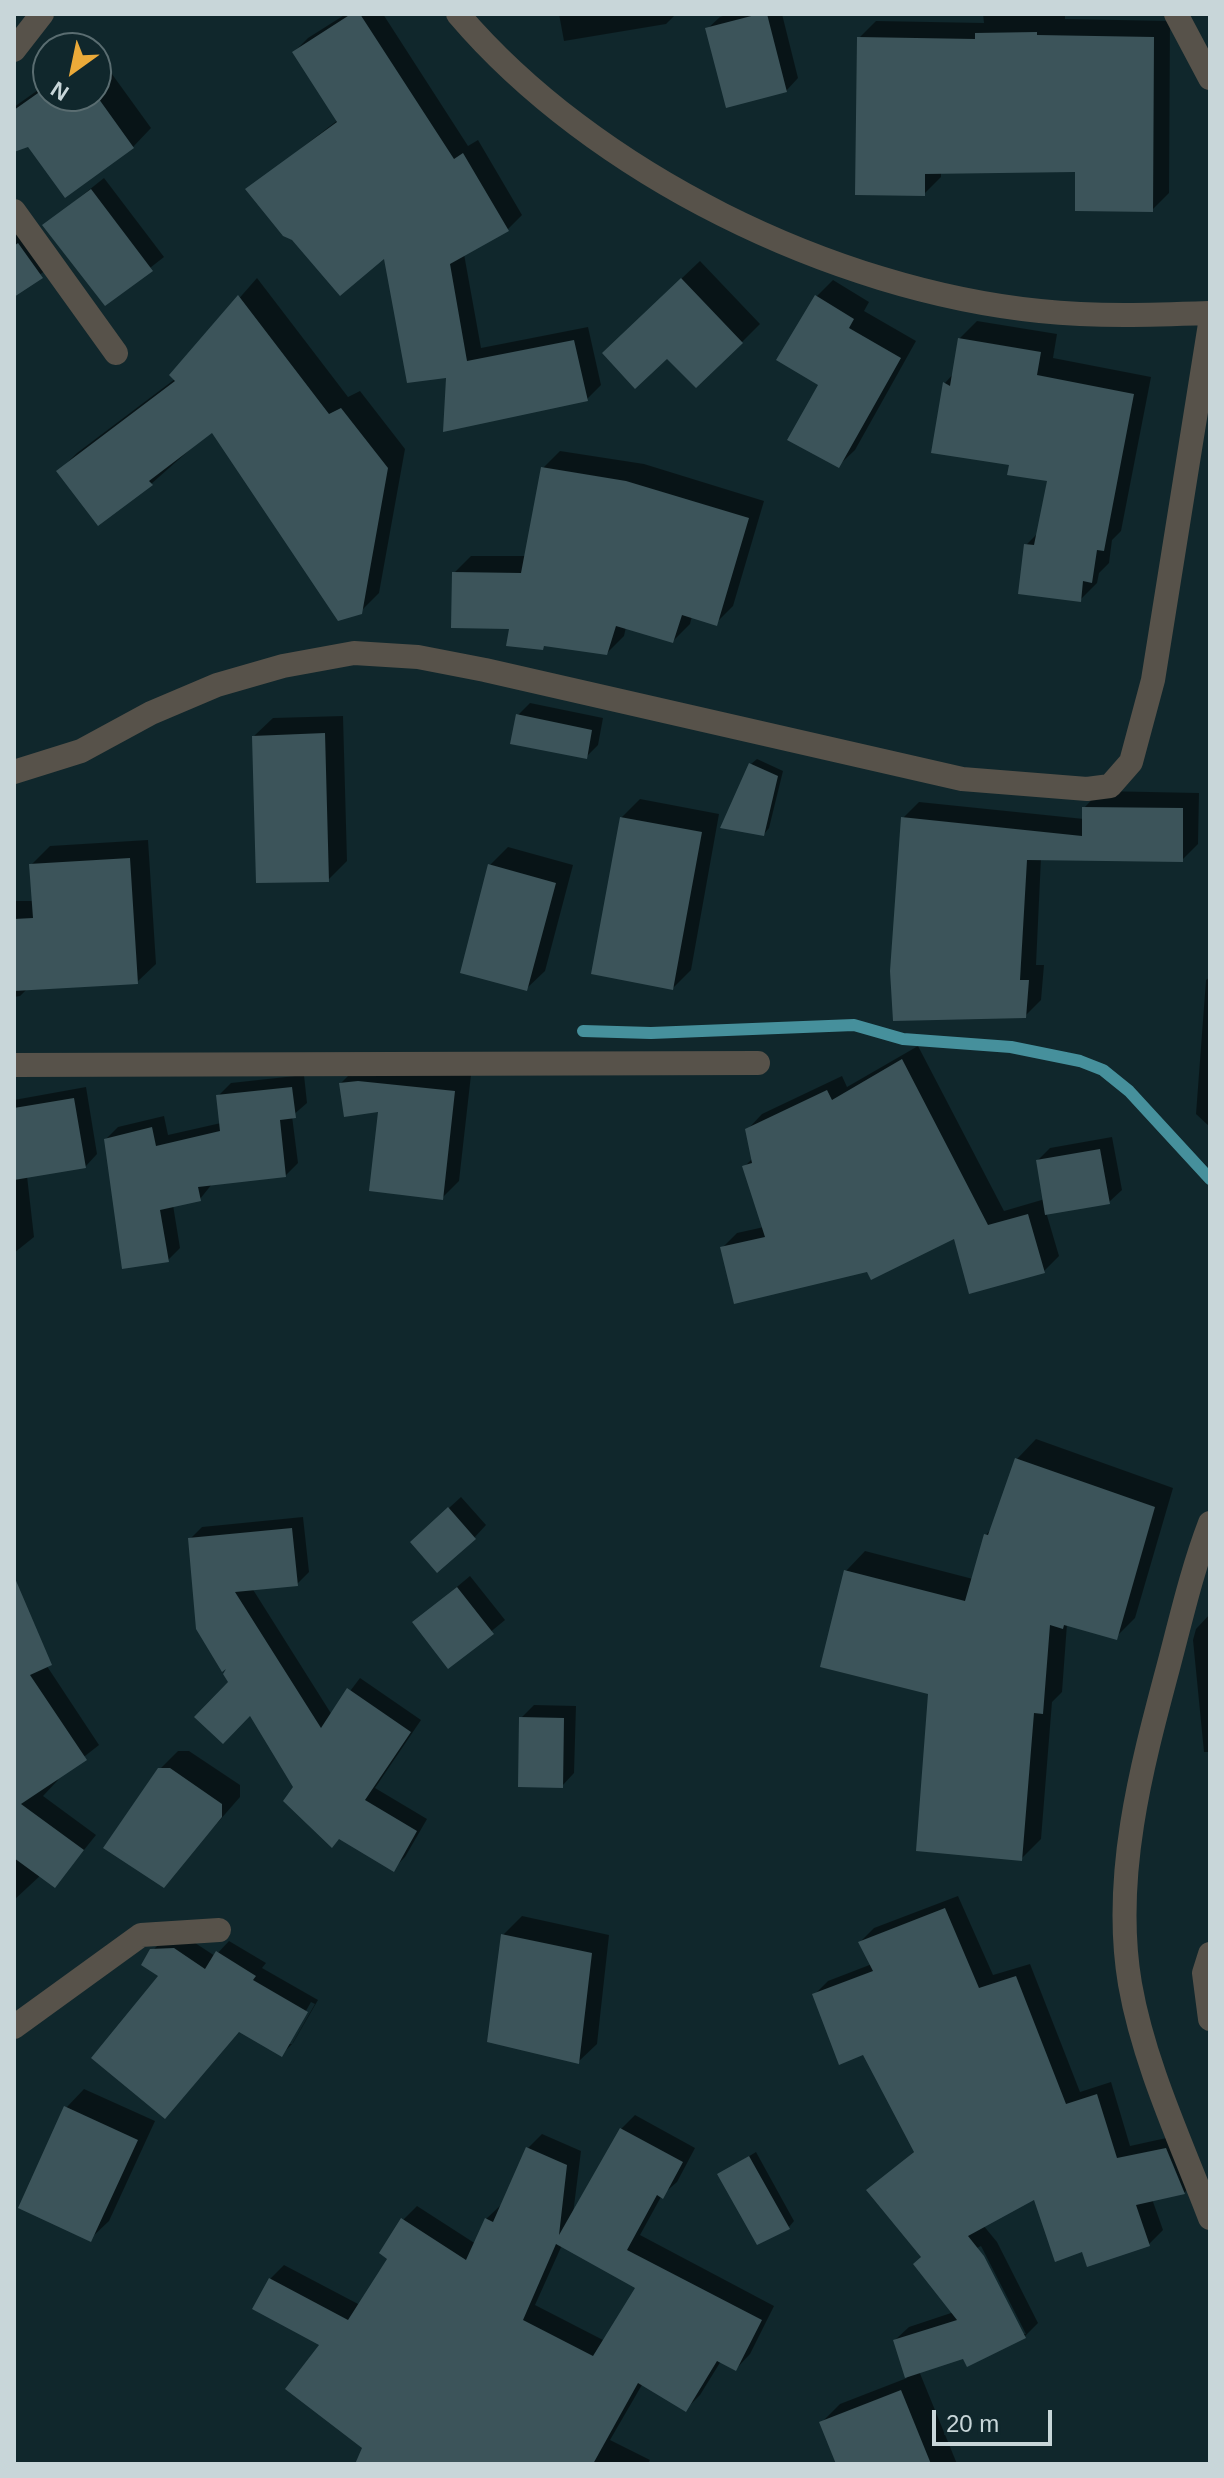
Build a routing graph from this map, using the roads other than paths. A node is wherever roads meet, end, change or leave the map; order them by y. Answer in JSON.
{"nodes":[{"id":1,"x":42,"y":14,"type":"edge"},
{"id":2,"x":458,"y":14,"type":"edge"},
{"id":3,"x":1176,"y":14,"type":"edge"},
{"id":4,"x":14,"y":50,"type":"edge"},
{"id":5,"x":1210,"y":78,"type":"edge"},
{"id":6,"x":14,"y":211,"type":"edge"},
{"id":7,"x":1210,"y":313,"type":"edge"},
{"id":8,"x":1210,"y":324,"type":"edge"},
{"id":9,"x":116,"y":353,"type":"dead end"},
{"id":10,"x":14,"y":772,"type":"edge"},
{"id":11,"x":758,"y":1063,"type":"dead end"},
{"id":12,"x":14,"y":1065,"type":"edge"},
{"id":13,"x":1210,"y":1523,"type":"edge"},
{"id":14,"x":219,"y":1930,"type":"dead end"},
{"id":15,"x":1210,"y":1954,"type":"edge"},
{"id":16,"x":1210,"y":2019,"type":"edge"},
{"id":17,"x":14,"y":2027,"type":"edge"},
{"id":18,"x":1210,"y":2218,"type":"edge"}],
"edges":[{"from":1,"to":4,"type":"street"},
{"from":2,"to":7,"type":"street"},
{"from":3,"to":5,"type":"street"},
{"from":6,"to":9,"type":"street"},
{"from":8,"to":10,"type":"street"},
{"from":11,"to":12,"type":"street"},
{"from":13,"to":18,"type":"street"},
{"from":14,"to":17,"type":"street"},
{"from":15,"to":16,"type":"street"}]}
